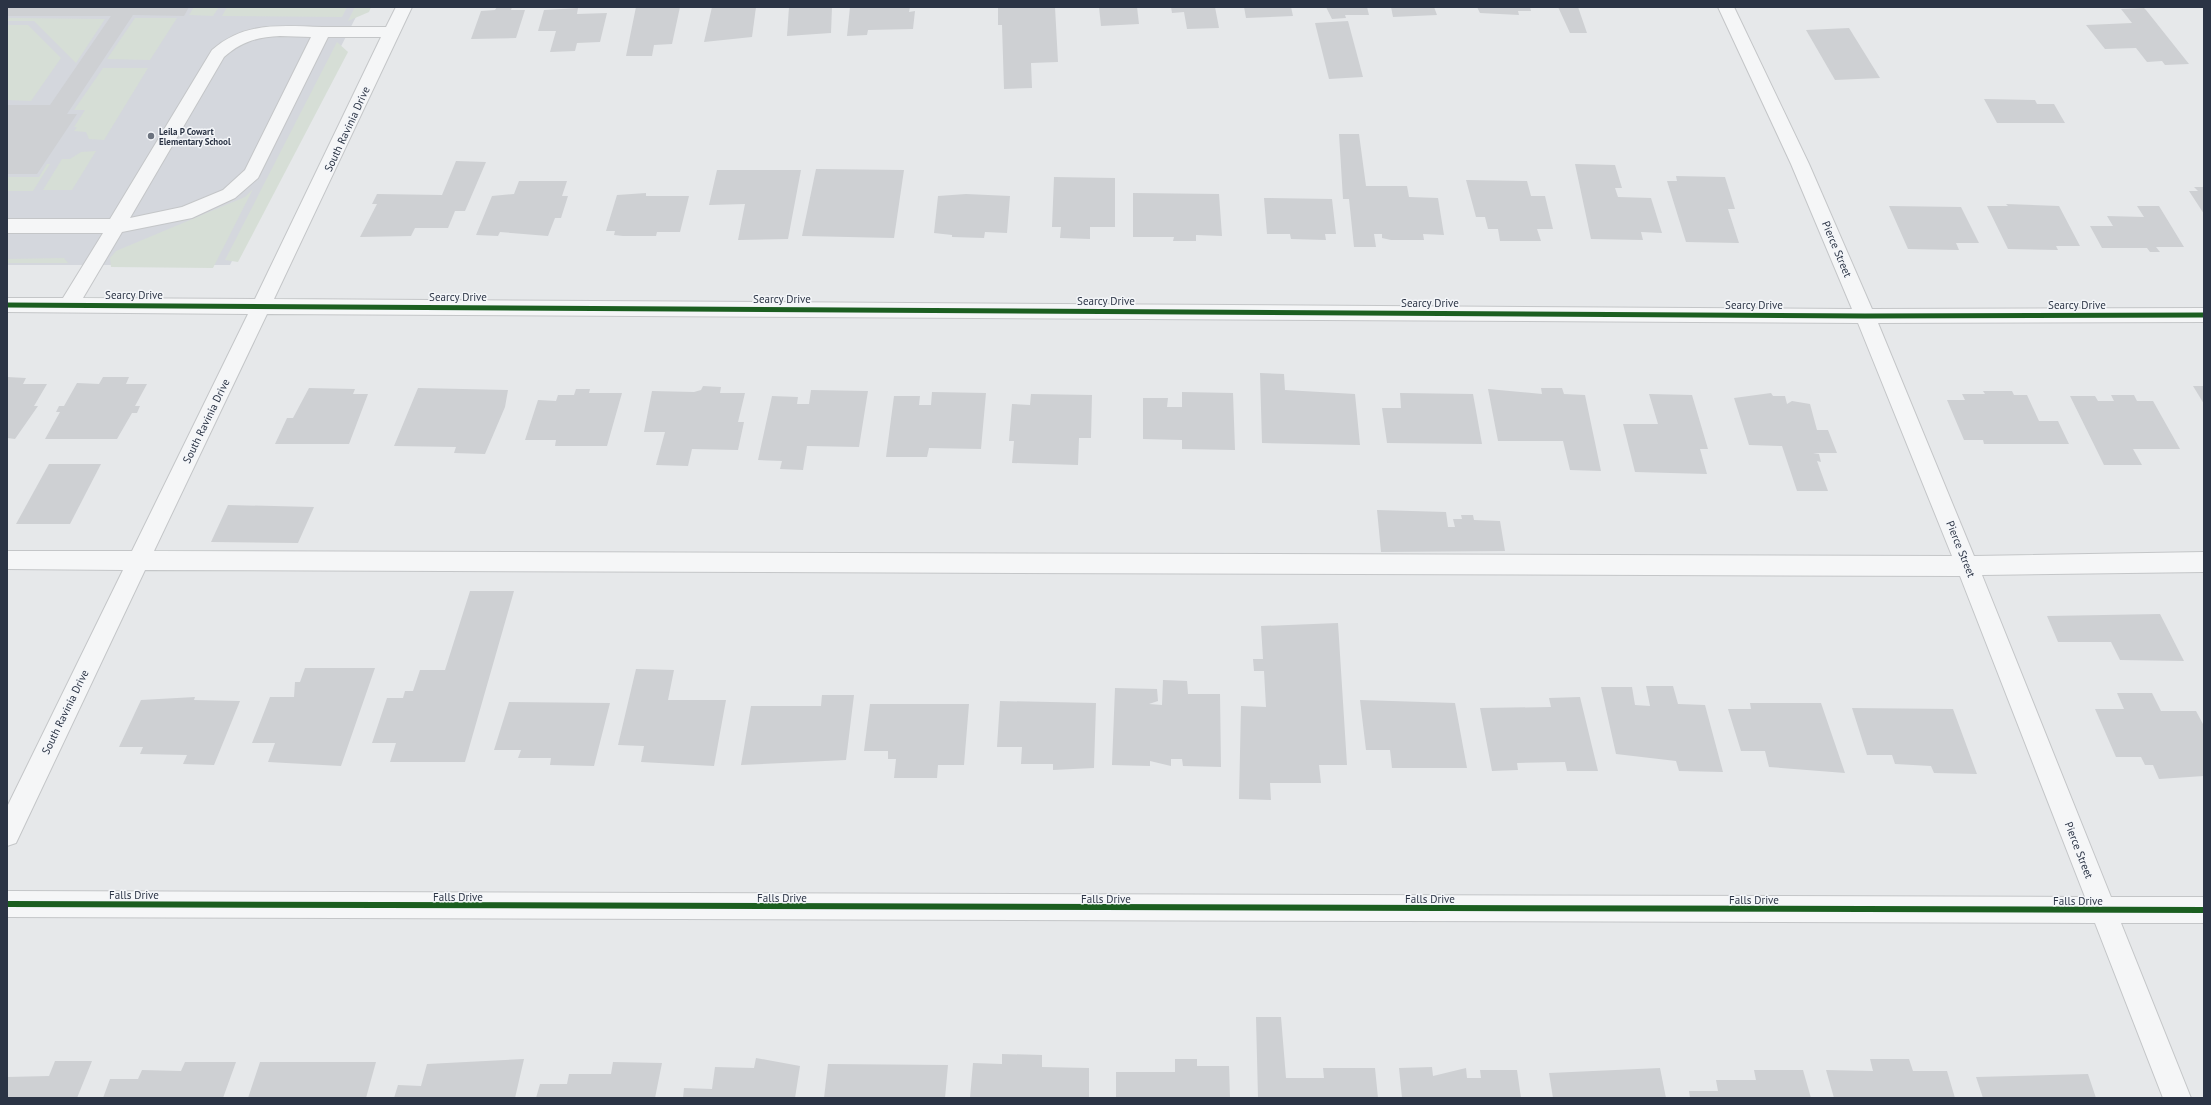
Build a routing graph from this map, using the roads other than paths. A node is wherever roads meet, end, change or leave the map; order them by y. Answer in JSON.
{"nodes":[{"id":1,"x":404,"y":7,"type":"edge"},
{"id":2,"x":1726,"y":7,"type":"edge"},
{"id":3,"x":322,"y":32,"type":"junction"},
{"id":4,"x":392,"y":32,"type":"junction"},
{"id":5,"x":7,"y":226,"type":"edge"},
{"id":6,"x":114,"y":226,"type":"junction"},
{"id":7,"x":7,"y":305,"type":"edge"},
{"id":8,"x":69,"y":305,"type":"junction"},
{"id":9,"x":263,"y":306,"type":"junction"},
{"id":10,"x":2204,"y":315,"type":"edge"},
{"id":11,"x":1865,"y":316,"type":"junction"},
{"id":12,"x":7,"y":560,"type":"edge"},
{"id":13,"x":138,"y":561,"type":"junction"},
{"id":14,"x":2204,"y":562,"type":"edge"},
{"id":15,"x":1968,"y":566,"type":"junction"},
{"id":16,"x":7,"y":834,"type":"edge"},
{"id":17,"x":7,"y":904,"type":"edge"},
{"id":18,"x":2204,"y":910,"type":"edge"},
{"id":19,"x":2103,"y":911,"type":"junction"},
{"id":20,"x":2177,"y":1098,"type":"edge"}],
"edges":[{"from":1,"to":4,"type":"street","name":"South Ravinia Drive"},
{"from":2,"to":11,"type":"street","name":"Pierce Street"},
{"from":3,"to":4,"type":"street"},
{"from":3,"to":6,"type":"street"},
{"from":3,"to":6,"type":"street"},
{"from":4,"to":9,"type":"street","name":"South Ravinia Drive"},
{"from":5,"to":6,"type":"street"},
{"from":6,"to":8,"type":"street"},
{"from":7,"to":8,"type":"street","name":"Searcy Drive"},
{"from":8,"to":9,"type":"street","name":"Searcy Drive"},
{"from":9,"to":11,"type":"street","name":"Searcy Drive"},
{"from":9,"to":13,"type":"street","name":"South Ravinia Drive"},
{"from":10,"to":11,"type":"street","name":"Searcy Drive"},
{"from":11,"to":15,"type":"street","name":"Pierce Street"},
{"from":12,"to":13,"type":"street"},
{"from":13,"to":15,"type":"street"},
{"from":13,"to":16,"type":"street","name":"South Ravinia Drive"},
{"from":14,"to":15,"type":"street"},
{"from":15,"to":19,"type":"street","name":"Pierce Street"},
{"from":17,"to":19,"type":"street","name":"Falls Drive"},
{"from":18,"to":19,"type":"street","name":"Falls Drive"},
{"from":19,"to":20,"type":"street","name":"Pierce Street"}]}
